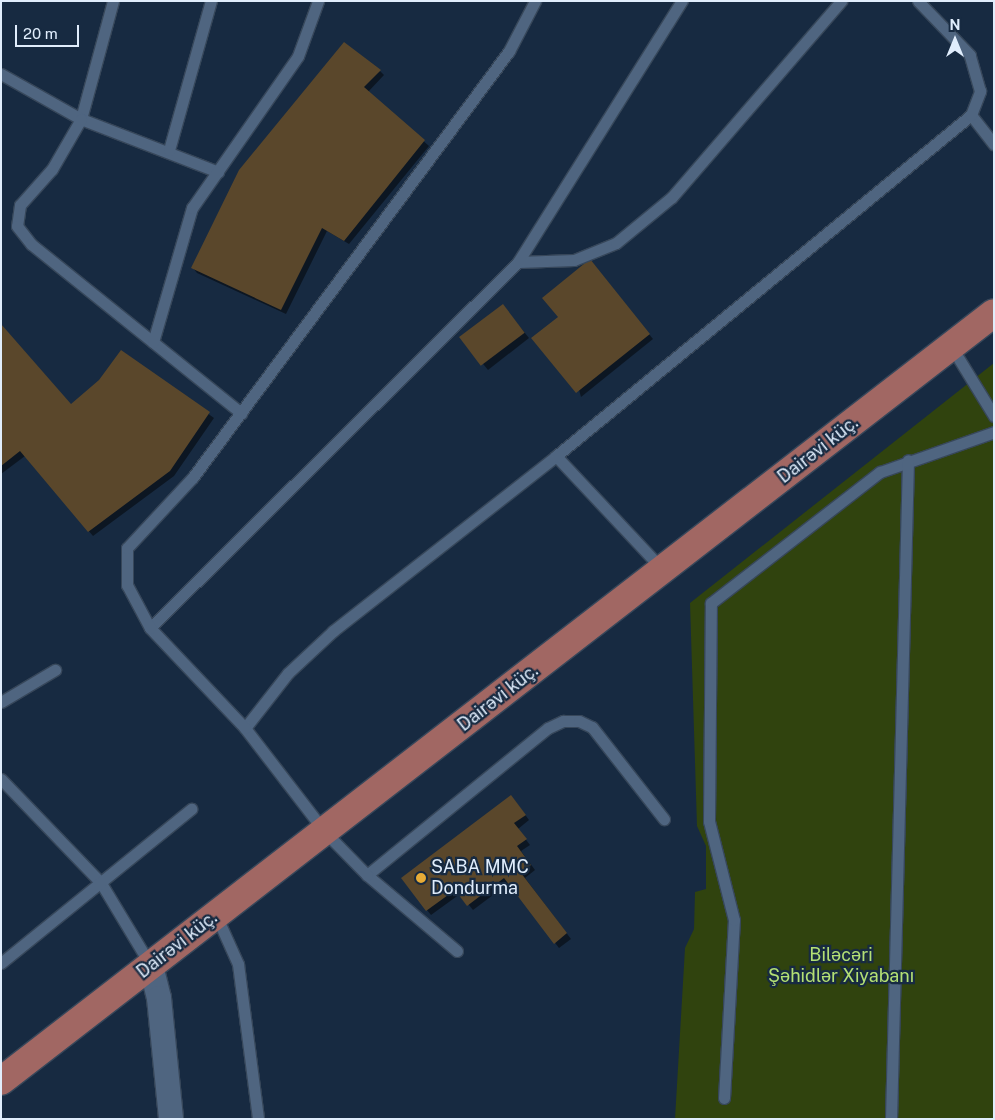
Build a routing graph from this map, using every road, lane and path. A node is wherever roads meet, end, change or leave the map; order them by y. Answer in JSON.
{"nodes":[{"id":1,"x":113,"y":1,"type":"edge"},
{"id":2,"x":211,"y":1,"type":"edge"},
{"id":3,"x":318,"y":1,"type":"edge"},
{"id":4,"x":536,"y":1,"type":"edge"},
{"id":5,"x":682,"y":1,"type":"edge"},
{"id":6,"x":841,"y":1,"type":"edge"},
{"id":7,"x":918,"y":1,"type":"edge"},
{"id":8,"x":1,"y":74,"type":"edge"},
{"id":9,"x":971,"y":115,"type":"junction"},
{"id":10,"x":81,"y":119,"type":"junction"},
{"id":11,"x":994,"y":144,"type":"edge"},
{"id":12,"x":169,"y":150,"type":"junction"},
{"id":13,"x":218,"y":172,"type":"junction"},
{"id":14,"x":518,"y":262,"type":"junction"},
{"id":15,"x":994,"y":313,"type":"edge"},
{"id":16,"x":152,"y":342,"type":"junction"},
{"id":17,"x":951,"y":346,"type":"junction"},
{"id":18,"x":241,"y":413,"type":"junction"},
{"id":19,"x":994,"y":416,"type":"edge"},
{"id":20,"x":994,"y":432,"type":"edge"},
{"id":21,"x":556,"y":456,"type":"junction"},
{"id":22,"x":908,"y":460,"type":"junction"},
{"id":23,"x":663,"y":570,"type":"junction"},
{"id":24,"x":150,"y":628,"type":"junction"},
{"id":25,"x":55,"y":670,"type":"dead end"},
{"id":26,"x":1,"y":702,"type":"edge"},
{"id":27,"x":245,"y":728,"type":"junction"},
{"id":28,"x":1,"y":779,"type":"edge"},
{"id":29,"x":191,"y":809,"type":"dead end"},
{"id":30,"x":664,"y":819,"type":"dead end"},
{"id":31,"x":325,"y":832,"type":"junction"},
{"id":32,"x":367,"y":876,"type":"junction"},
{"id":33,"x":101,"y":883,"type":"junction"},
{"id":34,"x":216,"y":915,"type":"junction"},
{"id":35,"x":457,"y":951,"type":"dead end"},
{"id":36,"x":1,"y":964,"type":"edge"},
{"id":37,"x":151,"y":966,"type":"junction"},
{"id":38,"x":1,"y":1081,"type":"edge"},
{"id":39,"x":724,"y":1098,"type":"dead end"},
{"id":40,"x":171,"y":1119,"type":"edge"},
{"id":41,"x":258,"y":1119,"type":"edge"},
{"id":42,"x":891,"y":1119,"type":"edge"}],
"edges":[{"from":1,"to":10,"type":"lane"},
{"from":2,"to":12,"type":"lane"},
{"from":3,"to":13,"type":"lane"},
{"from":4,"to":18,"type":"lane"},
{"from":5,"to":14,"type":"lane"},
{"from":6,"to":14,"type":"lane"},
{"from":7,"to":9,"type":"lane"},
{"from":8,"to":10,"type":"lane"},
{"from":9,"to":11,"type":"lane"},
{"from":9,"to":21,"type":"lane"},
{"from":10,"to":12,"type":"lane"},
{"from":10,"to":16,"type":"lane"},
{"from":12,"to":13,"type":"lane"},
{"from":13,"to":16,"type":"lane"},
{"from":14,"to":24,"type":"lane"},
{"from":15,"to":17,"type":"main road","name":"Dairəvi küç."},
{"from":16,"to":18,"type":"lane"},
{"from":17,"to":19,"type":"lane"},
{"from":17,"to":23,"type":"main road","name":"Dairəvi küç."},
{"from":18,"to":24,"type":"lane"},
{"from":20,"to":22,"type":"lane"},
{"from":21,"to":23,"type":"lane"},
{"from":21,"to":27,"type":"lane"},
{"from":22,"to":39,"type":"lane"},
{"from":22,"to":42,"type":"lane"},
{"from":23,"to":31,"type":"main road","name":"Dairəvi küç."},
{"from":24,"to":27,"type":"lane"},
{"from":25,"to":26,"type":"lane"},
{"from":27,"to":31,"type":"lane"},
{"from":28,"to":33,"type":"lane"},
{"from":29,"to":33,"type":"lane"},
{"from":30,"to":32,"type":"lane"},
{"from":31,"to":32,"type":"lane"},
{"from":31,"to":34,"type":"main road","name":"Dairəvi küç."},
{"from":32,"to":35,"type":"lane"},
{"from":33,"to":36,"type":"lane"},
{"from":33,"to":37,"type":"lane"},
{"from":34,"to":37,"type":"main road","name":"Dairəvi küç."},
{"from":34,"to":41,"type":"lane"},
{"from":37,"to":38,"type":"main road","name":"Dairəvi küç."},
{"from":37,"to":40,"type":"street"}]}
